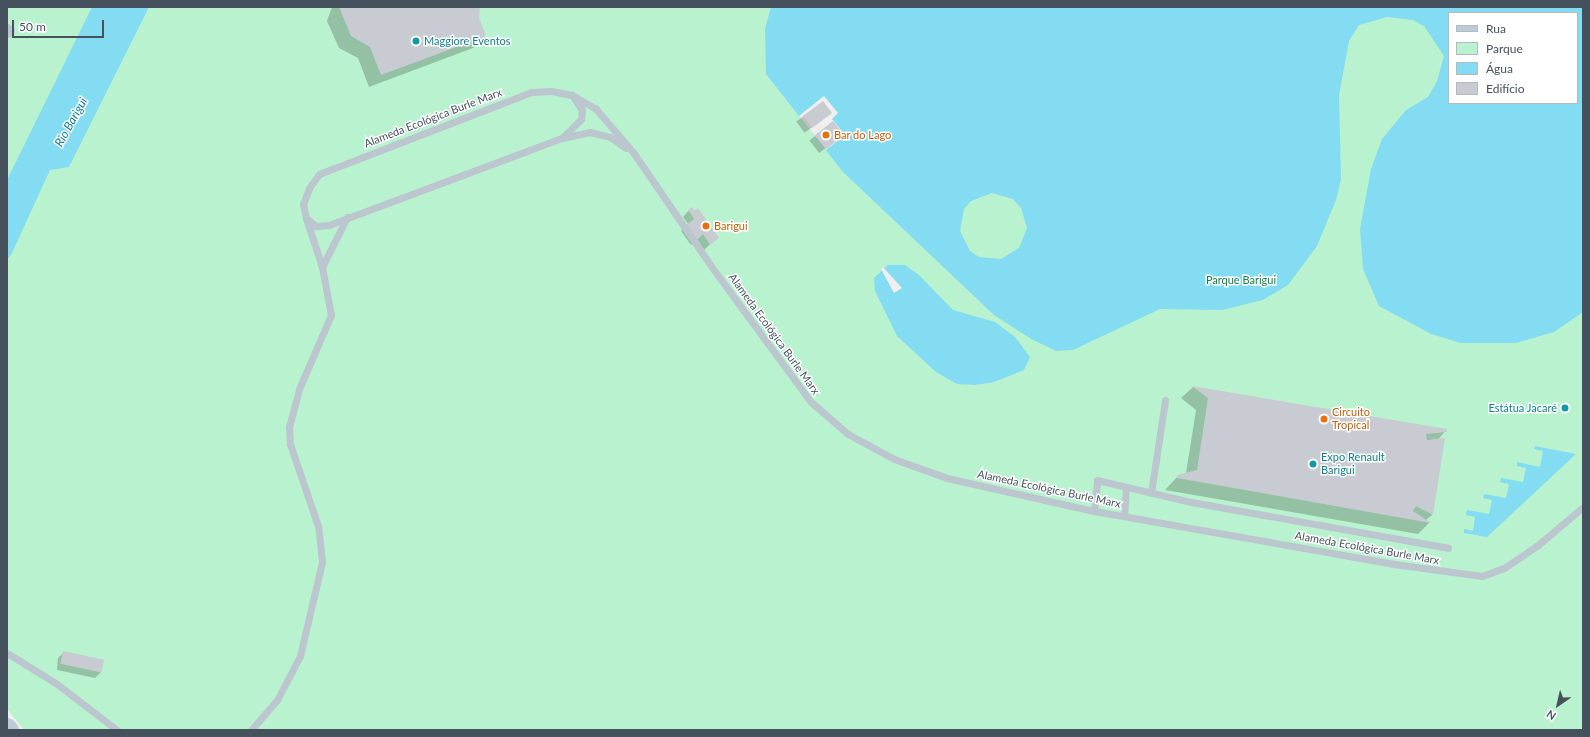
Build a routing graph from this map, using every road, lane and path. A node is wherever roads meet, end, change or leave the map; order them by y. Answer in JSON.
{"nodes":[{"id":1,"x":572,"y":95,"type":"junction"},
{"id":2,"x":562,"y":138,"type":"junction"},
{"id":3,"x":633,"y":152,"type":"junction"},
{"id":4,"x":347,"y":216,"type":"junction"},
{"id":5,"x":306,"y":218,"type":"junction"},
{"id":6,"x":322,"y":267,"type":"junction"},
{"id":7,"x":1165,"y":400,"type":"dead end"},
{"id":8,"x":1126,"y":487,"type":"junction"},
{"id":9,"x":1151,"y":493,"type":"junction"},
{"id":10,"x":1583,"y":507,"type":"edge"},
{"id":11,"x":1094,"y":511,"type":"junction"},
{"id":12,"x":1124,"y":516,"type":"junction"},
{"id":13,"x":1448,"y":548,"type":"dead end"},
{"id":14,"x":9,"y":655,"type":"edge"},
{"id":15,"x":7,"y":727,"type":"edge"},
{"id":16,"x":9,"y":730,"type":"edge"},
{"id":17,"x":117,"y":730,"type":"edge"},
{"id":18,"x":251,"y":730,"type":"edge"}],
"edges":[{"from":1,"to":2,"type":"lane"},
{"from":1,"to":3,"type":"lane","name":"Alameda Ecológica Burle Marx"},
{"from":1,"to":5,"type":"lane","name":"Alameda Ecológica Burle Marx"},
{"from":2,"to":3,"type":"lane","name":"Alameda Ecológica Burle Marx"},
{"from":2,"to":4,"type":"lane","name":"Alameda Ecológica Burle Marx"},
{"from":3,"to":11,"type":"lane","name":"Alameda Ecológica Burle Marx"},
{"from":4,"to":5,"type":"lane","name":"Alameda Ecológica Burle Marx"},
{"from":4,"to":6,"type":"lane"},
{"from":5,"to":6,"type":"lane","name":"Alameda Ecológica Burle Marx"},
{"from":6,"to":18,"type":"lane","name":"Alameda Ecológica Burle Marx"},
{"from":7,"to":9,"type":"lane"},
{"from":8,"to":9,"type":"lane"},
{"from":8,"to":11,"type":"lane"},
{"from":8,"to":12,"type":"lane"},
{"from":9,"to":13,"type":"lane"},
{"from":10,"to":12,"type":"lane","name":"Alameda Ecológica Burle Marx"},
{"from":11,"to":12,"type":"lane","name":"Alameda Ecológica Burle Marx"},
{"from":14,"to":17,"type":"lane"},
{"from":15,"to":16,"type":"main road"}]}
